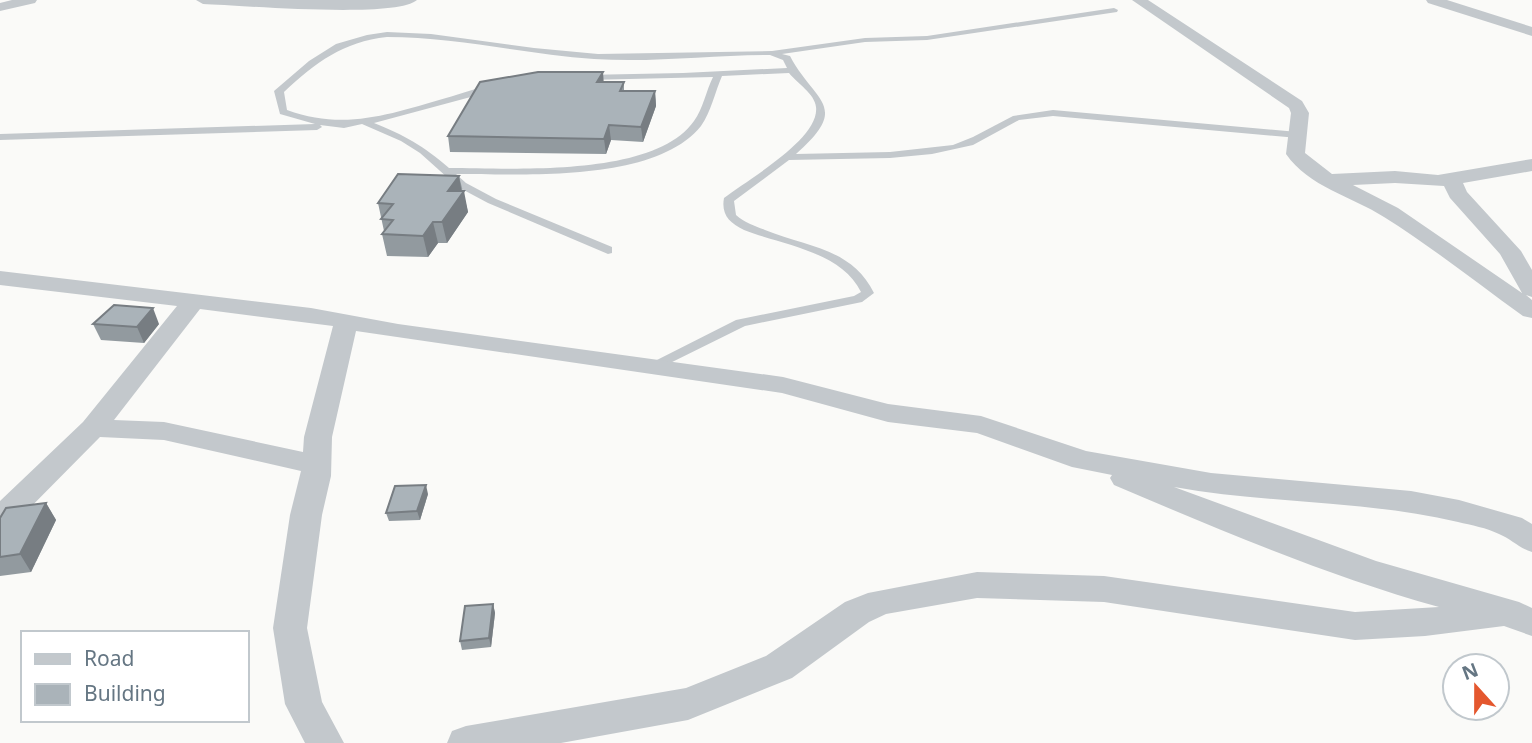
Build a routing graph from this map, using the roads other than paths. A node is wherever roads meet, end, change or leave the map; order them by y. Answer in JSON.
{"nodes":[{"id":1,"x":30,"y":0,"type":"edge"},
{"id":2,"x":203,"y":0,"type":"edge"},
{"id":3,"x":410,"y":0,"type":"edge"},
{"id":4,"x":1139,"y":0,"type":"edge"},
{"id":5,"x":1433,"y":0,"type":"edge"},
{"id":6,"x":0,"y":7,"type":"edge"},
{"id":7,"x":1114,"y":10,"type":"dead end"},
{"id":8,"x":1497,"y":20,"type":"junction"},
{"id":9,"x":1532,"y":20,"type":"edge"},
{"id":10,"x":1532,"y":32,"type":"edge"},
{"id":11,"x":771,"y":53,"type":"junction"},
{"id":12,"x":792,"y":70,"type":"junction"},
{"id":13,"x":718,"y":75,"type":"junction"},
{"id":14,"x":576,"y":78,"type":"edge"},
{"id":15,"x":503,"y":86,"type":"edge"},
{"id":16,"x":364,"y":122,"type":"junction"},
{"id":17,"x":344,"y":125,"type":"junction"},
{"id":18,"x":1298,"y":135,"type":"junction"},
{"id":19,"x":0,"y":137,"type":"edge"},
{"id":20,"x":785,"y":157,"type":"junction"},
{"id":21,"x":1532,"y":165,"type":"edge"},
{"id":22,"x":446,"y":171,"type":"junction"},
{"id":23,"x":1451,"y":179,"type":"junction"},
{"id":24,"x":1332,"y":180,"type":"junction"},
{"id":25,"x":608,"y":250,"type":"dead end"},
{"id":26,"x":0,"y":278,"type":"edge"},
{"id":27,"x":1532,"y":290,"type":"edge"},
{"id":28,"x":194,"y":301,"type":"junction"},
{"id":29,"x":1532,"y":311,"type":"edge"},
{"id":30,"x":346,"y":322,"type":"junction"},
{"id":31,"x":656,"y":366,"type":"junction"},
{"id":32,"x":93,"y":429,"type":"junction"},
{"id":33,"x":1082,"y":460,"type":"junction"},
{"id":34,"x":305,"y":461,"type":"dead end"},
{"id":35,"x":0,"y":519,"type":"edge"},
{"id":36,"x":1525,"y":530,"type":"edge"},
{"id":37,"x":1519,"y":617,"type":"edge"},
{"id":38,"x":325,"y":743,"type":"edge"},
{"id":39,"x":466,"y":743,"type":"edge"}],
"edges":[{"from":1,"to":6,"type":"street"},
{"from":2,"to":3,"type":"street"},
{"from":4,"to":18,"type":"street"},
{"from":5,"to":8,"type":"street"},
{"from":7,"to":11,"type":"lane"},
{"from":8,"to":9,"type":"street"},
{"from":8,"to":10,"type":"street"},
{"from":11,"to":12,"type":"lane"},
{"from":11,"to":17,"type":"lane"},
{"from":12,"to":13,"type":"lane"},
{"from":12,"to":20,"type":"lane"},
{"from":13,"to":14,"type":"lane"},
{"from":13,"to":22,"type":"lane"},
{"from":15,"to":16,"type":"lane"},
{"from":16,"to":17,"type":"lane"},
{"from":16,"to":22,"type":"lane"},
{"from":17,"to":19,"type":"lane"},
{"from":18,"to":20,"type":"lane"},
{"from":18,"to":24,"type":"street"},
{"from":20,"to":31,"type":"lane"},
{"from":21,"to":23,"type":"street"},
{"from":22,"to":25,"type":"lane"},
{"from":23,"to":24,"type":"street"},
{"from":23,"to":27,"type":"street"},
{"from":24,"to":29,"type":"street"},
{"from":26,"to":28,"type":"street"},
{"from":28,"to":30,"type":"street"},
{"from":28,"to":32,"type":"street"},
{"from":30,"to":31,"type":"street"},
{"from":30,"to":38,"type":"street"},
{"from":31,"to":33,"type":"street"},
{"from":32,"to":34,"type":"street"},
{"from":32,"to":35,"type":"street"},
{"from":33,"to":36,"type":"street"},
{"from":33,"to":37,"type":"street"},
{"from":37,"to":39,"type":"street"}]}
